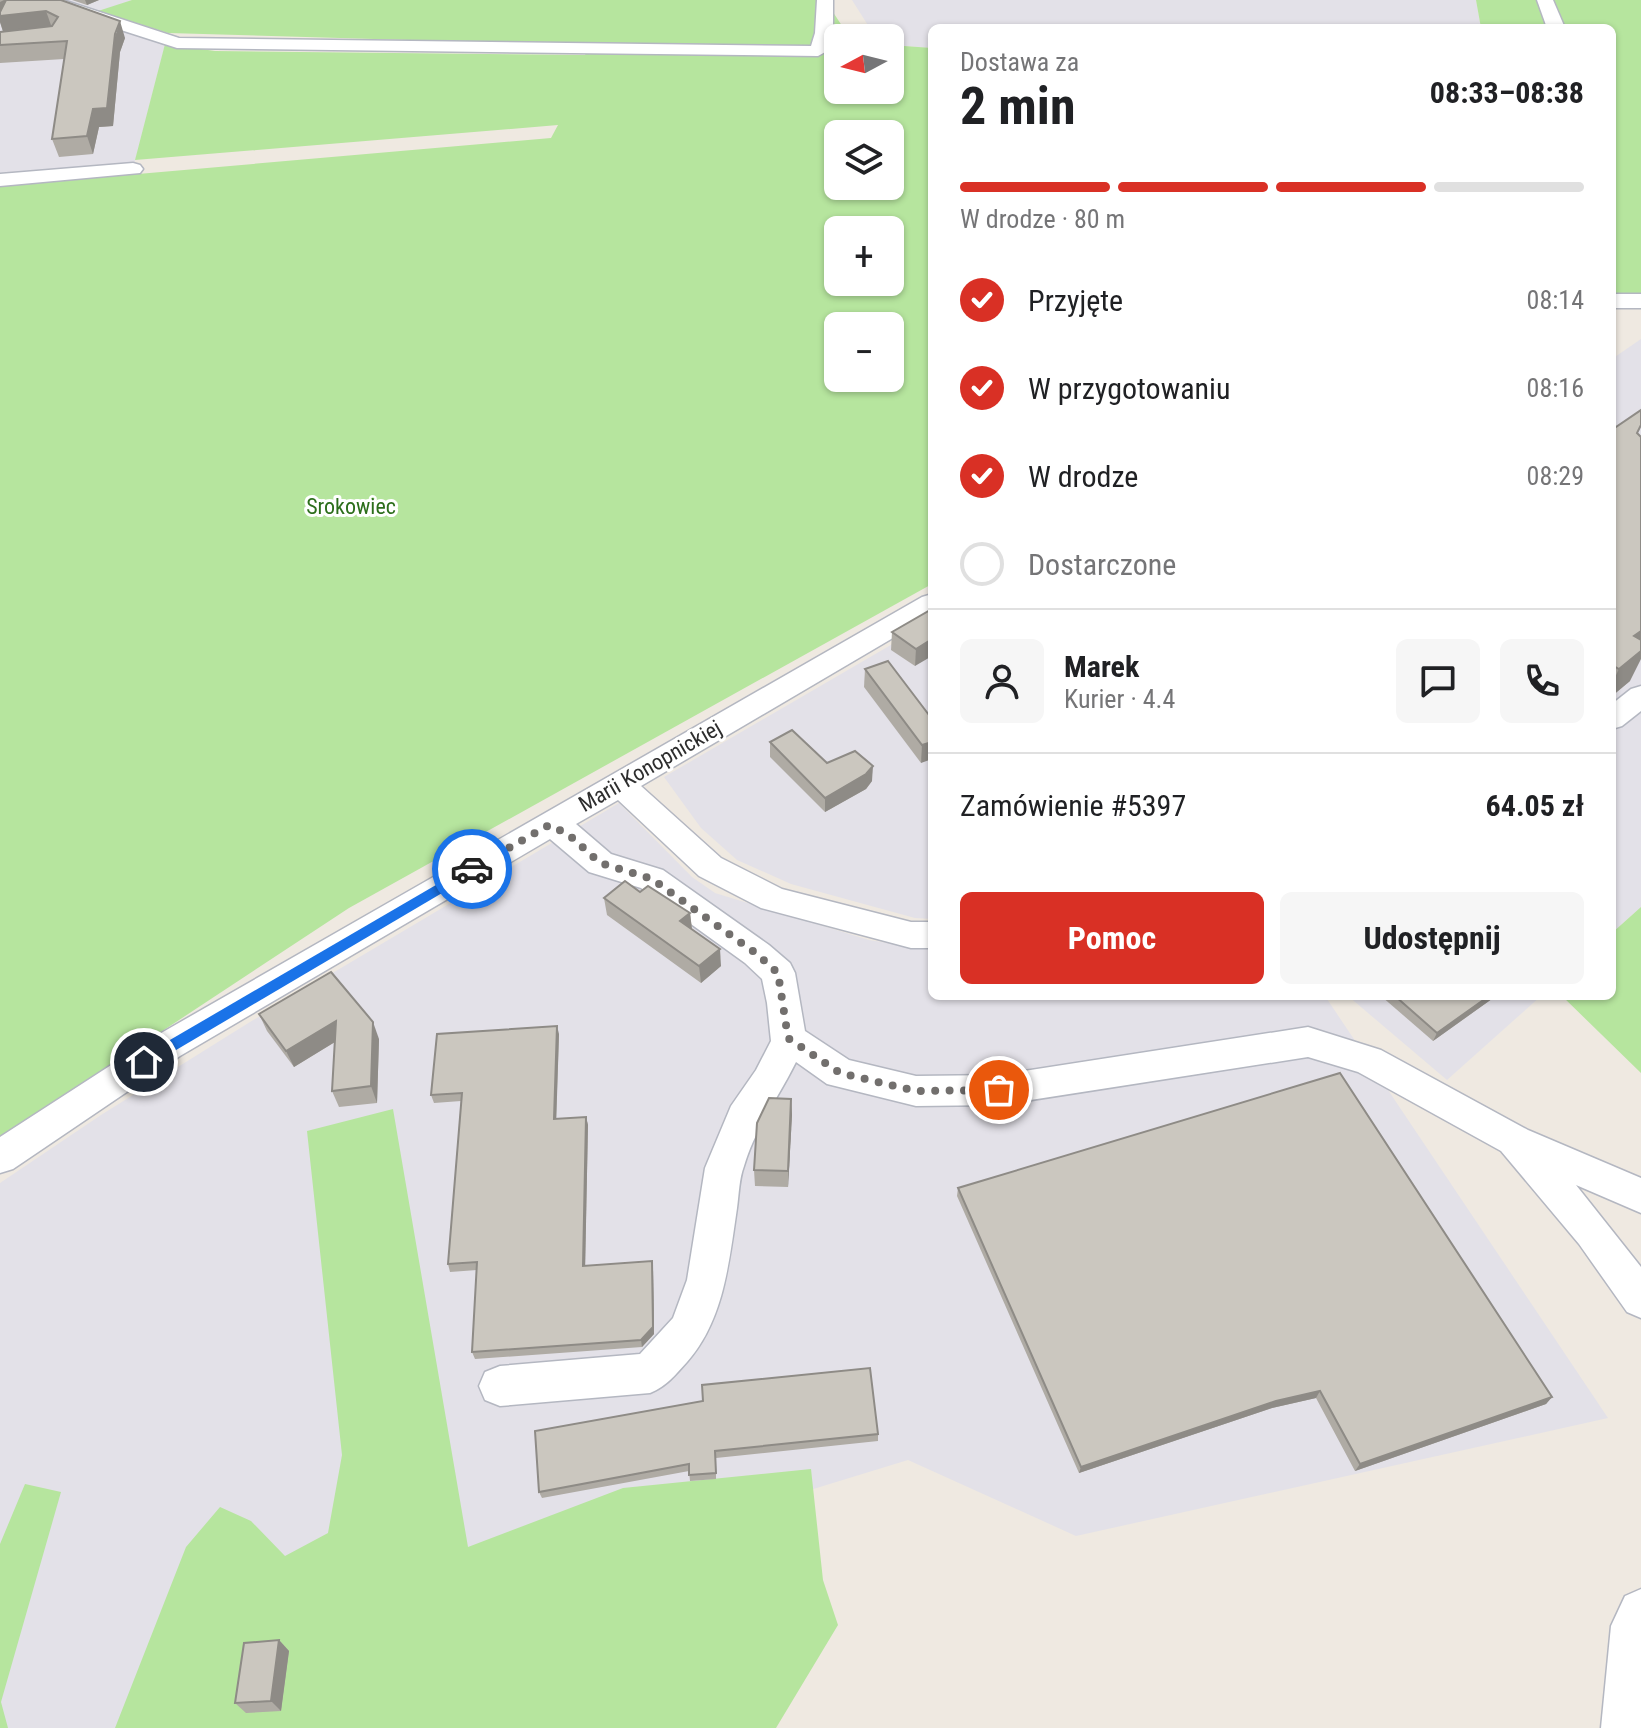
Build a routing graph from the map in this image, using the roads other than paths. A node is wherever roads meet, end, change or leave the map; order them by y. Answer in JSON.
{"nodes":[{"id":1,"x":46,"y":0,"type":"edge"},
{"id":2,"x":825,"y":0,"type":"edge"},
{"id":3,"x":1545,"y":0,"type":"edge"},
{"id":4,"x":1554,"y":24,"type":"edge"},
{"id":5,"x":133,"y":169,"type":"dead end"},
{"id":6,"x":0,"y":180,"type":"edge"},
{"id":7,"x":1616,"y":301,"type":"edge"},
{"id":8,"x":1641,"y":301,"type":"edge"},
{"id":9,"x":928,"y":605,"type":"edge"},
{"id":10,"x":1641,"y":696,"type":"edge"},
{"id":11,"x":1616,"y":716,"type":"edge"},
{"id":12,"x":620,"y":784,"type":"junction"},
{"id":13,"x":549,"y":825,"type":"junction"},
{"id":14,"x":928,"y":935,"type":"edge"},
{"id":15,"x":788,"y":1038,"type":"junction"},
{"id":16,"x":1512,"y":1139,"type":"junction"},
{"id":17,"x":0,"y":1157,"type":"edge"},
{"id":18,"x":1641,"y":1196,"type":"edge"},
{"id":19,"x":1641,"y":1299,"type":"edge"},
{"id":20,"x":500,"y":1386,"type":"dead end"},
{"id":21,"x":1641,"y":1612,"type":"edge"},
{"id":22,"x":1625,"y":1728,"type":"edge"}],
"edges":[{"from":1,"to":2,"type":"street"},
{"from":3,"to":4,"type":"street"},
{"from":5,"to":6,"type":"street"},
{"from":7,"to":8,"type":"street"},
{"from":9,"to":12,"type":"street","name":"Marii Konopnickiej"},
{"from":10,"to":11,"type":"street"},
{"from":12,"to":13,"type":"street","name":"Marii Konopnickiej"},
{"from":12,"to":14,"type":"street"},
{"from":13,"to":15,"type":"street"},
{"from":13,"to":17,"type":"street","name":"Marii Konopnickiej"},
{"from":15,"to":16,"type":"street"},
{"from":15,"to":20,"type":"street"},
{"from":16,"to":18,"type":"street"},
{"from":16,"to":19,"type":"street"},
{"from":21,"to":22,"type":"street"}]}
